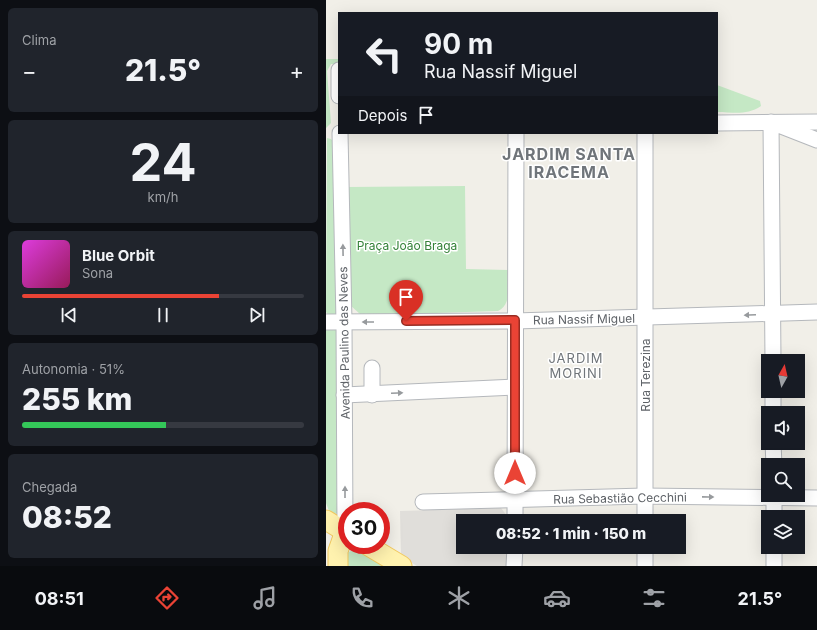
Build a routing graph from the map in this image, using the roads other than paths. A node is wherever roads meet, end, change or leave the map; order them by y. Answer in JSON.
{"nodes":[{"id":1,"x":771,"y":122,"type":"junction"},
{"id":2,"x":817,"y":122,"type":"edge"},
{"id":3,"x":718,"y":123,"type":"edge"},
{"id":4,"x":338,"y":133,"type":"edge"},
{"id":5,"x":326,"y":134,"type":"edge"},
{"id":6,"x":339,"y":134,"type":"edge"},
{"id":7,"x":516,"y":134,"type":"edge"},
{"id":8,"x":645,"y":134,"type":"edge"},
{"id":9,"x":817,"y":140,"type":"edge"},
{"id":10,"x":817,"y":312,"type":"edge"},
{"id":11,"x":773,"y":314,"type":"junction"},
{"id":12,"x":646,"y":318,"type":"junction"},
{"id":13,"x":515,"y":320,"type":"junction"},
{"id":14,"x":326,"y":322,"type":"edge"},
{"id":15,"x":344,"y":322,"type":"junction"},
{"id":16,"x":773,"y":354,"type":"edge"},
{"id":17,"x":372,"y":368,"type":"dead end"},
{"id":18,"x":515,"y":387,"type":"junction"},
{"id":19,"x":344,"y":395,"type":"junction"},
{"id":20,"x":372,"y":395,"type":"junction"},
{"id":21,"x":644,"y":496,"type":"junction"},
{"id":22,"x":761,"y":497,"type":"edge"},
{"id":23,"x":805,"y":498,"type":"edge"},
{"id":24,"x":817,"y":498,"type":"edge"},
{"id":25,"x":515,"y":499,"type":"junction"},
{"id":26,"x":346,"y":502,"type":"edge"},
{"id":27,"x":423,"y":502,"type":"dead end"},
{"id":28,"x":515,"y":514,"type":"edge"},
{"id":29,"x":645,"y":514,"type":"edge"},
{"id":30,"x":326,"y":520,"type":"edge"},
{"id":31,"x":338,"y":527,"type":"edge"},
{"id":32,"x":382,"y":554,"type":"edge"},
{"id":33,"x":515,"y":554,"type":"edge"},
{"id":34,"x":645,"y":554,"type":"edge"},
{"id":35,"x":774,"y":554,"type":"edge"},
{"id":36,"x":402,"y":566,"type":"edge"},
{"id":37,"x":514,"y":566,"type":"edge"},
{"id":38,"x":645,"y":566,"type":"edge"},
{"id":39,"x":774,"y":566,"type":"edge"}],
"edges":[{"from":1,"to":2,"type":"street"},
{"from":1,"to":3,"type":"street"},
{"from":1,"to":9,"type":"street"},
{"from":1,"to":11,"type":"street"},
{"from":4,"to":5,"type":"street"},
{"from":15,"to":6,"type":"street","name":"Avenida Paulino das Neves","one_way":true},
{"from":7,"to":13,"type":"street"},
{"from":8,"to":12,"type":"street","name":"Rua Terezina"},
{"from":10,"to":11,"type":"street","name":"Rua Nassif Miguel"},
{"from":11,"to":12,"type":"street","name":"Rua Nassif Miguel","one_way":true},
{"from":11,"to":16,"type":"street"},
{"from":12,"to":13,"type":"street","name":"Rua Nassif Miguel"},
{"from":12,"to":21,"type":"street","name":"Rua Terezina"},
{"from":13,"to":15,"type":"street","name":"Rua Nassif Miguel","one_way":true},
{"from":13,"to":18,"type":"street"},
{"from":14,"to":15,"type":"street","name":"Rua Nassif Miguel"},
{"from":15,"to":19,"type":"street","name":"Avenida Paulino das Neves"},
{"from":17,"to":20,"type":"street"},
{"from":20,"to":18,"type":"street","one_way":true},
{"from":18,"to":25,"type":"street"},
{"from":19,"to":20,"type":"street"},
{"from":26,"to":19,"type":"street","name":"Avenida Paulino das Neves","one_way":true},
{"from":21,"to":22,"type":"street","name":"Rua Sebastião Cecchini","one_way":true},
{"from":21,"to":25,"type":"street","name":"Rua Sebastião Cecchini"},
{"from":21,"to":29,"type":"street","name":"Rua Terezina"},
{"from":23,"to":24,"type":"street","name":"Rua Sebastião Cecchini"},
{"from":25,"to":27,"type":"street","name":"Rua Sebastião Cecchini"},
{"from":25,"to":28,"type":"street"},
{"from":30,"to":31,"type":"main road"},
{"from":32,"to":36,"type":"main road"},
{"from":33,"to":37,"type":"street"},
{"from":34,"to":38,"type":"street"},
{"from":35,"to":39,"type":"street"}]}
